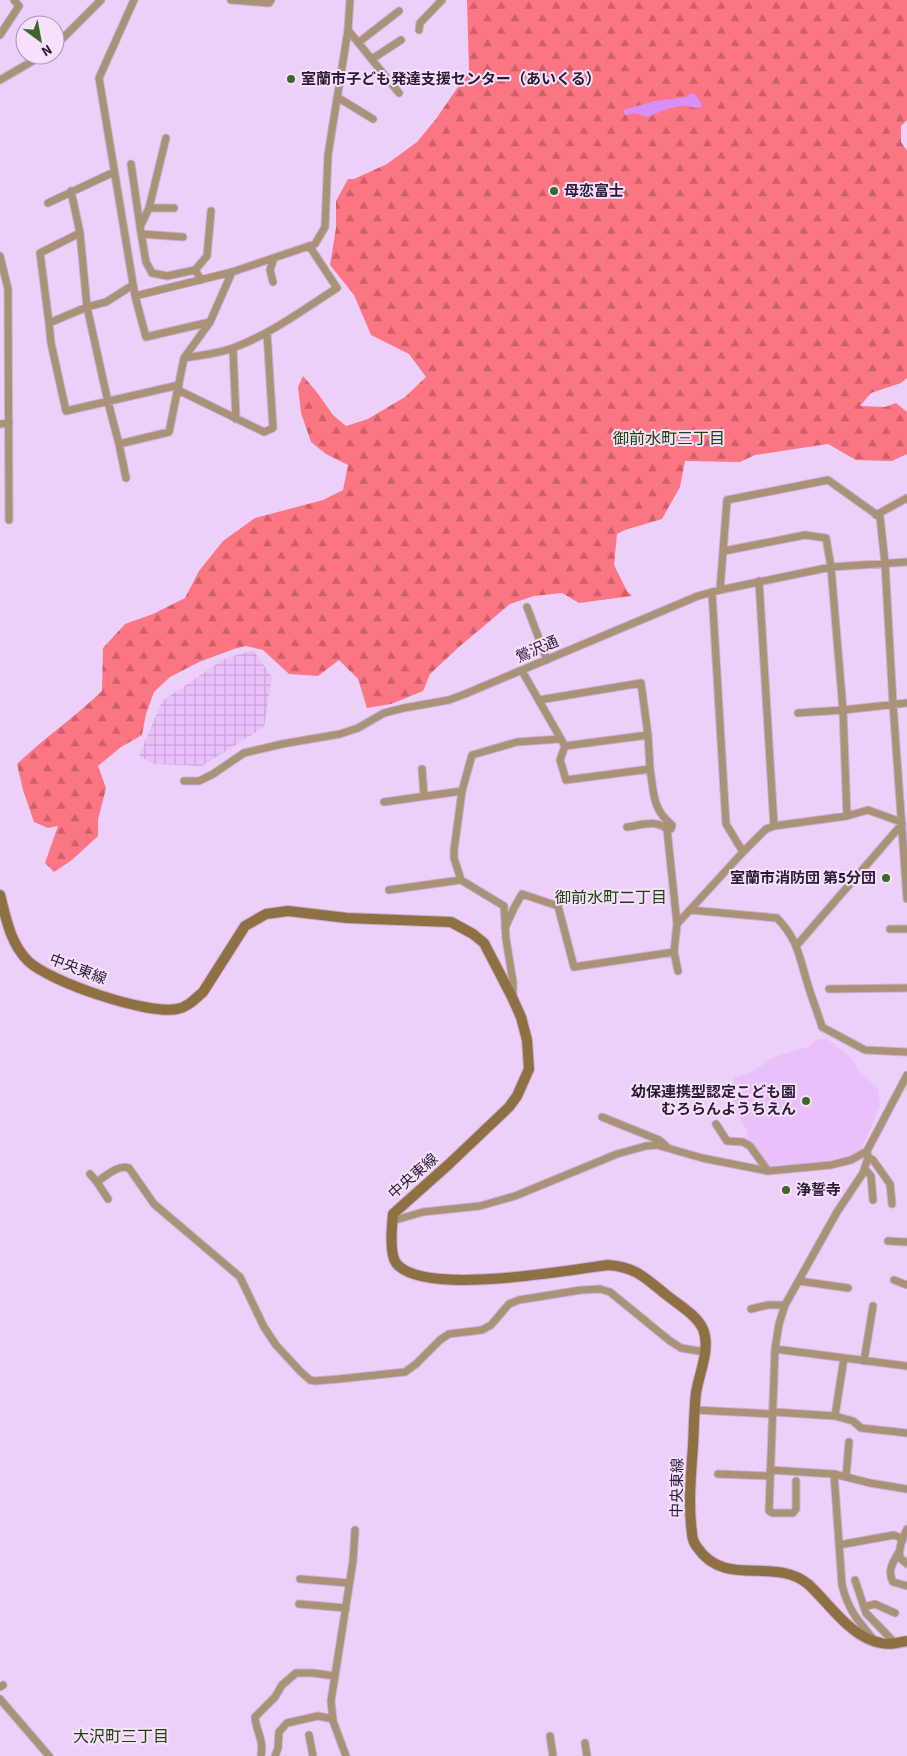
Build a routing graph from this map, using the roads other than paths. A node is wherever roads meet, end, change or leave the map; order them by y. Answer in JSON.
{"nodes":[{"id":1,"x":14,"y":0,"type":"edge"},
{"id":2,"x":102,"y":0,"type":"edge"},
{"id":3,"x":134,"y":0,"type":"edge"},
{"id":4,"x":230,"y":0,"type":"edge"},
{"id":5,"x":271,"y":0,"type":"edge"},
{"id":6,"x":349,"y":0,"type":"edge"},
{"id":7,"x":442,"y":0,"type":"edge"},
{"id":8,"x":399,"y":11,"type":"dead end"},
{"id":9,"x":348,"y":30,"type":"junction"},
{"id":10,"x":419,"y":30,"type":"dead end"},
{"id":11,"x":0,"y":35,"type":"edge"},
{"id":12,"x":65,"y":36,"type":"edge"},
{"id":13,"x":401,"y":40,"type":"dead end"},
{"id":14,"x":359,"y":42,"type":"junction"},
{"id":15,"x":372,"y":59,"type":"junction"},
{"id":16,"x":26,"y":65,"type":"edge"},
{"id":17,"x":0,"y":80,"type":"edge"},
{"id":18,"x":399,"y":93,"type":"dead end"},
{"id":19,"x":337,"y":97,"type":"junction"},
{"id":20,"x":373,"y":119,"type":"dead end"},
{"id":21,"x":166,"y":138,"type":"dead end"},
{"id":22,"x":131,"y":164,"type":"dead end"},
{"id":23,"x":114,"y":172,"type":"junction"},
{"id":24,"x":71,"y":191,"type":"junction"},
{"id":25,"x":48,"y":203,"type":"dead end"},
{"id":26,"x":149,"y":208,"type":"junction"},
{"id":27,"x":174,"y":208,"type":"dead end"},
{"id":28,"x":211,"y":211,"type":"dead end"},
{"id":29,"x":141,"y":230,"type":"junction"},
{"id":30,"x":80,"y":233,"type":"junction"},
{"id":31,"x":183,"y":237,"type":"dead end"},
{"id":32,"x":310,"y":247,"type":"junction"},
{"id":33,"x":0,"y":256,"type":"edge"},
{"id":34,"x":274,"y":258,"type":"junction"},
{"id":35,"x":1,"y":265,"type":"edge"},
{"id":36,"x":195,"y":270,"type":"junction"},
{"id":37,"x":232,"y":272,"type":"junction"},
{"id":38,"x":201,"y":280,"type":"junction"},
{"id":39,"x":273,"y":282,"type":"dead end"},
{"id":40,"x":133,"y":285,"type":"junction"},
{"id":41,"x":8,"y":289,"type":"junction"},
{"id":42,"x":0,"y":292,"type":"edge"},
{"id":43,"x":135,"y":296,"type":"junction"},
{"id":44,"x":87,"y":307,"type":"junction"},
{"id":45,"x":210,"y":322,"type":"junction"},
{"id":46,"x":49,"y":323,"type":"junction"},
{"id":47,"x":267,"y":333,"type":"junction"},
{"id":48,"x":233,"y":349,"type":"junction"},
{"id":49,"x":184,"y":358,"type":"junction"},
{"id":50,"x":179,"y":387,"type":"junction"},
{"id":51,"x":108,"y":402,"type":"junction"},
{"id":52,"x":236,"y":419,"type":"junction"},
{"id":53,"x":9,"y":423,"type":"junction"},
{"id":54,"x":0,"y":424,"type":"edge"},
{"id":55,"x":119,"y":444,"type":"junction"},
{"id":56,"x":126,"y":478,"type":"dead end"},
{"id":57,"x":907,"y":498,"type":"edge"},
{"id":58,"x":876,"y":515,"type":"junction"},
{"id":59,"x":9,"y":520,"type":"dead end"},
{"id":60,"x":724,"y":551,"type":"junction"},
{"id":61,"x":907,"y":562,"type":"edge"},
{"id":62,"x":885,"y":563,"type":"junction"},
{"id":63,"x":832,"y":567,"type":"junction"},
{"id":64,"x":759,"y":581,"type":"junction"},
{"id":65,"x":720,"y":590,"type":"junction"},
{"id":66,"x":712,"y":592,"type":"junction"},
{"id":67,"x":527,"y":607,"type":"dead end"},
{"id":68,"x":547,"y":660,"type":"junction"},
{"id":69,"x":522,"y":671,"type":"junction"},
{"id":70,"x":538,"y":700,"type":"junction"},
{"id":71,"x":907,"y":703,"type":"edge"},
{"id":72,"x":893,"y":704,"type":"junction"},
{"id":73,"x":843,"y":710,"type":"junction"},
{"id":74,"x":798,"y":713,"type":"dead end"},
{"id":75,"x":648,"y":735,"type":"junction"},
{"id":76,"x":560,"y":739,"type":"junction"},
{"id":77,"x":565,"y":746,"type":"junction"},
{"id":78,"x":422,"y":769,"type":"dead end"},
{"id":79,"x":650,"y":769,"type":"junction"},
{"id":80,"x":184,"y":781,"type":"dead end"},
{"id":81,"x":462,"y":791,"type":"junction"},
{"id":82,"x":424,"y":796,"type":"junction"},
{"id":83,"x":384,"y":802,"type":"dead end"},
{"id":84,"x":848,"y":816,"type":"junction"},
{"id":85,"x":903,"y":820,"type":"edge"},
{"id":86,"x":774,"y":826,"type":"junction"},
{"id":87,"x":627,"y":827,"type":"dead end"},
{"id":88,"x":666,"y":829,"type":"junction"},
{"id":89,"x":905,"y":836,"type":"edge"},
{"id":90,"x":744,"y":852,"type":"junction"},
{"id":91,"x":461,"y":880,"type":"junction"},
{"id":92,"x":389,"y":890,"type":"dead end"},
{"id":93,"x":0,"y":895,"type":"edge"},
{"id":94,"x":907,"y":899,"type":"edge"},
{"id":95,"x":690,"y":910,"type":"junction"},
{"id":96,"x":677,"y":924,"type":"junction"},
{"id":97,"x":505,"y":928,"type":"junction"},
{"id":98,"x":890,"y":929,"type":"dead end"},
{"id":99,"x":907,"y":929,"type":"edge"},
{"id":100,"x":797,"y":946,"type":"junction"},
{"id":101,"x":674,"y":952,"type":"junction"},
{"id":102,"x":678,"y":971,"type":"dead end"},
{"id":103,"x":907,"y":988,"type":"edge"},
{"id":104,"x":829,"y":989,"type":"dead end"},
{"id":105,"x":512,"y":996,"type":"junction"},
{"id":106,"x":907,"y":1052,"type":"edge"},
{"id":107,"x":907,"y":1075,"type":"edge"},
{"id":108,"x":602,"y":1117,"type":"dead end"},
{"id":109,"x":716,"y":1124,"type":"dead end"},
{"id":110,"x":668,"y":1148,"type":"junction"},
{"id":111,"x":867,"y":1154,"type":"junction"},
{"id":112,"x":865,"y":1168,"type":"junction"},
{"id":113,"x":768,"y":1171,"type":"junction"},
{"id":114,"x":90,"y":1174,"type":"dead end"},
{"id":115,"x":97,"y":1182,"type":"junction"},
{"id":116,"x":108,"y":1199,"type":"dead end"},
{"id":117,"x":873,"y":1200,"type":"dead end"},
{"id":118,"x":892,"y":1204,"type":"dead end"},
{"id":119,"x":392,"y":1220,"type":"junction"},
{"id":120,"x":888,"y":1241,"type":"dead end"},
{"id":121,"x":907,"y":1242,"type":"edge"},
{"id":122,"x":894,"y":1280,"type":"dead end"},
{"id":123,"x":799,"y":1281,"type":"junction"},
{"id":124,"x":907,"y":1285,"type":"edge"},
{"id":125,"x":848,"y":1288,"type":"dead end"},
{"id":126,"x":785,"y":1305,"type":"junction"},
{"id":127,"x":873,"y":1306,"type":"dead end"},
{"id":128,"x":751,"y":1309,"type":"dead end"},
{"id":129,"x":775,"y":1349,"type":"junction"},
{"id":130,"x":705,"y":1352,"type":"junction"},
{"id":131,"x":844,"y":1358,"type":"junction"},
{"id":132,"x":864,"y":1361,"type":"junction"},
{"id":133,"x":907,"y":1366,"type":"edge"},
{"id":134,"x":695,"y":1410,"type":"junction"},
{"id":135,"x":772,"y":1413,"type":"junction"},
{"id":136,"x":835,"y":1416,"type":"junction"},
{"id":137,"x":907,"y":1433,"type":"edge"},
{"id":138,"x":849,"y":1442,"type":"dead end"},
{"id":139,"x":770,"y":1473,"type":"junction"},
{"id":140,"x":718,"y":1474,"type":"dead end"},
{"id":141,"x":834,"y":1474,"type":"junction"},
{"id":142,"x":846,"y":1477,"type":"junction"},
{"id":143,"x":796,"y":1481,"type":"dead end"},
{"id":144,"x":907,"y":1489,"type":"edge"},
{"id":145,"x":907,"y":1529,"type":"edge"},
{"id":146,"x":355,"y":1530,"type":"dead end"},
{"id":147,"x":903,"y":1539,"type":"junction"},
{"id":148,"x":839,"y":1545,"type":"junction"},
{"id":149,"x":899,"y":1552,"type":"junction"},
{"id":150,"x":907,"y":1564,"type":"edge"},
{"id":151,"x":300,"y":1579,"type":"dead end"},
{"id":152,"x":855,"y":1580,"type":"dead end"},
{"id":153,"x":349,"y":1583,"type":"junction"},
{"id":154,"x":907,"y":1586,"type":"edge"},
{"id":155,"x":299,"y":1604,"type":"dead end"},
{"id":156,"x":864,"y":1607,"type":"junction"},
{"id":157,"x":346,"y":1608,"type":"junction"},
{"id":158,"x":895,"y":1613,"type":"dead end"},
{"id":159,"x":875,"y":1641,"type":"junction"},
{"id":160,"x":907,"y":1641,"type":"edge"},
{"id":161,"x":895,"y":1643,"type":"junction"},
{"id":162,"x":335,"y":1676,"type":"junction"},
{"id":163,"x":0,"y":1700,"type":"edge"},
{"id":164,"x":333,"y":1719,"type":"junction"},
{"id":165,"x":309,"y":1735,"type":"dead end"},
{"id":166,"x":550,"y":1736,"type":"dead end"},
{"id":167,"x":585,"y":1743,"type":"dead end"},
{"id":168,"x":49,"y":1756,"type":"edge"},
{"id":169,"x":261,"y":1756,"type":"edge"},
{"id":170,"x":275,"y":1756,"type":"edge"},
{"id":171,"x":313,"y":1756,"type":"edge"},
{"id":172,"x":346,"y":1756,"type":"edge"},
{"id":173,"x":553,"y":1756,"type":"edge"},
{"id":174,"x":587,"y":1756,"type":"edge"}],
"edges":[{"from":1,"to":11,"type":"street"},
{"from":2,"to":12,"type":"street"},
{"from":3,"to":23,"type":"street"},
{"from":4,"to":5,"type":"street"},
{"from":6,"to":9,"type":"street"},
{"from":7,"to":10,"type":"street"},
{"from":8,"to":14,"type":"street"},
{"from":9,"to":14,"type":"street"},
{"from":9,"to":19,"type":"street"},
{"from":13,"to":15,"type":"street"},
{"from":14,"to":15,"type":"street"},
{"from":15,"to":18,"type":"street"},
{"from":16,"to":17,"type":"street"},
{"from":19,"to":20,"type":"street"},
{"from":19,"to":32,"type":"street"},
{"from":21,"to":26,"type":"street"},
{"from":22,"to":29,"type":"street"},
{"from":23,"to":24,"type":"street"},
{"from":23,"to":40,"type":"street"},
{"from":24,"to":25,"type":"street"},
{"from":24,"to":30,"type":"street"},
{"from":26,"to":27,"type":"street"},
{"from":26,"to":29,"type":"street"},
{"from":28,"to":36,"type":"street"},
{"from":29,"to":31,"type":"street"},
{"from":29,"to":36,"type":"street"},
{"from":30,"to":44,"type":"street"},
{"from":30,"to":46,"type":"street"},
{"from":32,"to":34,"type":"street"},
{"from":32,"to":47,"type":"street"},
{"from":33,"to":35,"type":"street"},
{"from":34,"to":37,"type":"street"},
{"from":34,"to":39,"type":"street"},
{"from":35,"to":41,"type":"street"},
{"from":36,"to":38,"type":"street"},
{"from":37,"to":38,"type":"street"},
{"from":37,"to":45,"type":"street"},
{"from":38,"to":43,"type":"street"},
{"from":40,"to":43,"type":"street"},
{"from":40,"to":44,"type":"street"},
{"from":41,"to":42,"type":"street"},
{"from":41,"to":53,"type":"street"},
{"from":43,"to":45,"type":"street"},
{"from":44,"to":46,"type":"street"},
{"from":44,"to":51,"type":"street"},
{"from":45,"to":49,"type":"street"},
{"from":46,"to":51,"type":"street"},
{"from":47,"to":48,"type":"street"},
{"from":47,"to":52,"type":"street"},
{"from":48,"to":49,"type":"street"},
{"from":48,"to":52,"type":"street"},
{"from":49,"to":50,"type":"street"},
{"from":50,"to":51,"type":"street"},
{"from":50,"to":52,"type":"street"},
{"from":50,"to":55,"type":"street"},
{"from":51,"to":55,"type":"street"},
{"from":53,"to":54,"type":"street"},
{"from":53,"to":59,"type":"street"},
{"from":55,"to":56,"type":"street"},
{"from":57,"to":58,"type":"street"},
{"from":58,"to":60,"type":"street"},
{"from":58,"to":62,"type":"street"},
{"from":60,"to":63,"type":"street"},
{"from":60,"to":65,"type":"street"},
{"from":61,"to":62,"type":"street","name":"鶯沢通"},
{"from":62,"to":63,"type":"street","name":"鶯沢通"},
{"from":62,"to":72,"type":"street"},
{"from":63,"to":64,"type":"street","name":"鶯沢通"},
{"from":63,"to":73,"type":"street"},
{"from":64,"to":65,"type":"street","name":"鶯沢通"},
{"from":64,"to":86,"type":"street"},
{"from":65,"to":66,"type":"street","name":"鶯沢通"},
{"from":66,"to":68,"type":"street","name":"鶯沢通"},
{"from":66,"to":90,"type":"street"},
{"from":67,"to":68,"type":"street"},
{"from":68,"to":69,"type":"street","name":"鶯沢通"},
{"from":69,"to":70,"type":"street"},
{"from":69,"to":80,"type":"street","name":"鶯沢通"},
{"from":70,"to":75,"type":"street"},
{"from":70,"to":76,"type":"street"},
{"from":71,"to":72,"type":"street"},
{"from":72,"to":73,"type":"street"},
{"from":72,"to":85,"type":"street"},
{"from":73,"to":74,"type":"street"},
{"from":73,"to":84,"type":"street"},
{"from":75,"to":77,"type":"street"},
{"from":75,"to":79,"type":"street"},
{"from":76,"to":77,"type":"street"},
{"from":76,"to":81,"type":"street"},
{"from":77,"to":79,"type":"street"},
{"from":78,"to":82,"type":"street"},
{"from":79,"to":88,"type":"street"},
{"from":81,"to":82,"type":"street"},
{"from":81,"to":91,"type":"street"},
{"from":82,"to":83,"type":"street"},
{"from":84,"to":85,"type":"street"},
{"from":84,"to":86,"type":"street"},
{"from":85,"to":89,"type":"street"},
{"from":85,"to":100,"type":"street"},
{"from":86,"to":90,"type":"street"},
{"from":87,"to":88,"type":"street"},
{"from":88,"to":96,"type":"street"},
{"from":89,"to":94,"type":"street"},
{"from":90,"to":95,"type":"street"},
{"from":91,"to":92,"type":"street"},
{"from":91,"to":97,"type":"street"},
{"from":93,"to":105,"type":"main road","name":"中央東線"},
{"from":95,"to":96,"type":"street"},
{"from":95,"to":100,"type":"street"},
{"from":96,"to":101,"type":"street"},
{"from":97,"to":101,"type":"street"},
{"from":97,"to":105,"type":"street"},
{"from":98,"to":99,"type":"street"},
{"from":100,"to":106,"type":"street"},
{"from":101,"to":102,"type":"street"},
{"from":103,"to":104,"type":"street"},
{"from":105,"to":119,"type":"main road","name":"中央東線"},
{"from":107,"to":111,"type":"street"},
{"from":108,"to":110,"type":"street"},
{"from":109,"to":113,"type":"street"},
{"from":110,"to":113,"type":"street"},
{"from":110,"to":119,"type":"street"},
{"from":111,"to":112,"type":"street"},
{"from":111,"to":113,"type":"street"},
{"from":111,"to":118,"type":"street"},
{"from":112,"to":117,"type":"street"},
{"from":112,"to":123,"type":"street"},
{"from":114,"to":115,"type":"street"},
{"from":115,"to":116,"type":"street"},
{"from":115,"to":130,"type":"street"},
{"from":119,"to":130,"type":"main road","name":"中央東線"},
{"from":120,"to":121,"type":"street"},
{"from":122,"to":124,"type":"street"},
{"from":123,"to":125,"type":"street"},
{"from":123,"to":126,"type":"street"},
{"from":126,"to":128,"type":"street"},
{"from":126,"to":129,"type":"street"},
{"from":127,"to":132,"type":"street"},
{"from":129,"to":131,"type":"street"},
{"from":129,"to":135,"type":"street"},
{"from":130,"to":134,"type":"main road","name":"中央東線"},
{"from":131,"to":132,"type":"street"},
{"from":131,"to":136,"type":"street"},
{"from":132,"to":133,"type":"street"},
{"from":134,"to":135,"type":"street"},
{"from":134,"to":159,"type":"main road","name":"中央東線"},
{"from":135,"to":136,"type":"street"},
{"from":135,"to":139,"type":"street"},
{"from":136,"to":137,"type":"street"},
{"from":138,"to":142,"type":"street"},
{"from":139,"to":140,"type":"street"},
{"from":139,"to":141,"type":"street"},
{"from":139,"to":143,"type":"street"},
{"from":141,"to":142,"type":"street"},
{"from":141,"to":148,"type":"street"},
{"from":142,"to":144,"type":"street"},
{"from":145,"to":147,"type":"street"},
{"from":146,"to":153,"type":"street"},
{"from":147,"to":148,"type":"street"},
{"from":147,"to":149,"type":"street"},
{"from":148,"to":159,"type":"street"},
{"from":149,"to":150,"type":"street"},
{"from":149,"to":154,"type":"street"},
{"from":151,"to":153,"type":"street"},
{"from":152,"to":156,"type":"street"},
{"from":153,"to":157,"type":"street"},
{"from":155,"to":157,"type":"street"},
{"from":156,"to":158,"type":"street"},
{"from":156,"to":161,"type":"street"},
{"from":157,"to":162,"type":"street"},
{"from":159,"to":161,"type":"main road","name":"中央東線"},
{"from":160,"to":161,"type":"main road","name":"中央東線"},
{"from":162,"to":164,"type":"street"},
{"from":162,"to":169,"type":"street"},
{"from":163,"to":168,"type":"street"},
{"from":164,"to":170,"type":"street"},
{"from":164,"to":172,"type":"street"},
{"from":165,"to":171,"type":"street"},
{"from":166,"to":173,"type":"street"},
{"from":167,"to":174,"type":"street"}]}
